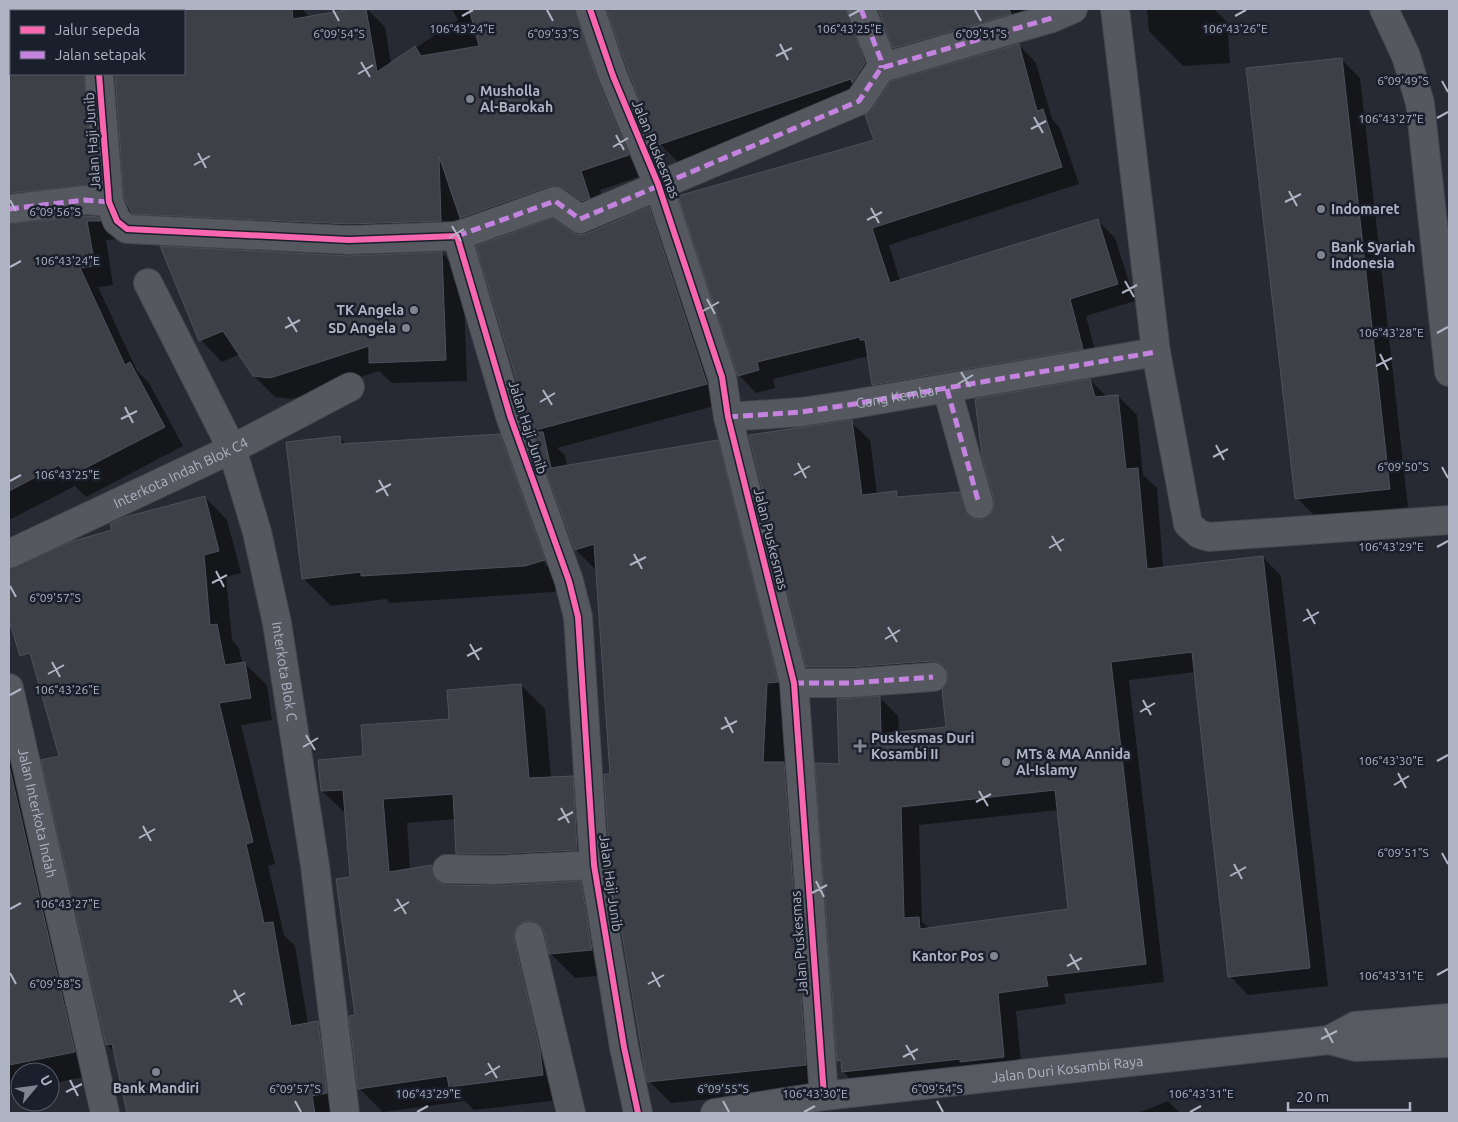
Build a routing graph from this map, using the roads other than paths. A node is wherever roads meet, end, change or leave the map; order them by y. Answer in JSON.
{"nodes":[{"id":1,"x":590,"y":9,"type":"edge"},
{"id":2,"x":861,"y":9,"type":"edge"},
{"id":3,"x":1073,"y":9,"type":"edge"},
{"id":4,"x":1115,"y":9,"type":"edge"},
{"id":5,"x":1384,"y":9,"type":"edge"},
{"id":6,"x":881,"y":68,"type":"junction"},
{"id":7,"x":99,"y":75,"type":"edge"},
{"id":8,"x":658,"y":184,"type":"junction"},
{"id":9,"x":109,"y":202,"type":"junction"},
{"id":10,"x":9,"y":209,"type":"edge"},
{"id":11,"x":457,"y":236,"type":"junction"},
{"id":12,"x":148,"y":283,"type":"dead end"},
{"id":13,"x":1156,"y":352,"type":"junction"},
{"id":14,"x":1449,"y":372,"type":"edge"},
{"id":15,"x":350,"y":387,"type":"dead end"},
{"id":16,"x":947,"y":389,"type":"junction"},
{"id":17,"x":728,"y":417,"type":"junction"},
{"id":18,"x":232,"y":449,"type":"junction"},
{"id":19,"x":980,"y":504,"type":"dead end"},
{"id":20,"x":1449,"y":520,"type":"edge"},
{"id":21,"x":9,"y":554,"type":"edge"},
{"id":22,"x":934,"y":677,"type":"dead end"},
{"id":23,"x":794,"y":684,"type":"junction"},
{"id":24,"x":9,"y":688,"type":"edge"},
{"id":25,"x":594,"y":864,"type":"junction"},
{"id":26,"x":446,"y":869,"type":"dead end"},
{"id":27,"x":529,"y":936,"type":"dead end"},
{"id":28,"x":1449,"y":1027,"type":"edge"},
{"id":29,"x":824,"y":1096,"type":"junction"},
{"id":30,"x":105,"y":1113,"type":"edge"},
{"id":31,"x":345,"y":1113,"type":"edge"},
{"id":32,"x":571,"y":1113,"type":"edge"},
{"id":33,"x":638,"y":1113,"type":"edge"},
{"id":34,"x":715,"y":1113,"type":"edge"}],
"edges":[{"from":1,"to":8,"type":"street","name":"Jalan Puskesmas"},
{"from":2,"to":6,"type":"street"},
{"from":3,"to":6,"type":"street"},
{"from":4,"to":13,"type":"street"},
{"from":5,"to":14,"type":"street"},
{"from":6,"to":8,"type":"street"},
{"from":7,"to":9,"type":"street","name":"Jalan Haji Junib"},
{"from":8,"to":11,"type":"street"},
{"from":8,"to":17,"type":"street","name":"Jalan Puskesmas"},
{"from":9,"to":10,"type":"street"},
{"from":9,"to":11,"type":"street","name":"Jalan Haji Junib"},
{"from":11,"to":25,"type":"street","name":"Jalan Haji Junib"},
{"from":12,"to":18,"type":"street","name":"Interkota Blok C"},
{"from":13,"to":16,"type":"street","name":"Gang Kembar"},
{"from":13,"to":20,"type":"street"},
{"from":15,"to":18,"type":"street","name":"Interkota Indah Blok C4"},
{"from":16,"to":17,"type":"street","name":"Gang Kembar"},
{"from":16,"to":19,"type":"street"},
{"from":17,"to":23,"type":"street","name":"Jalan Puskesmas"},
{"from":18,"to":21,"type":"street","name":"Interkota Indah Blok C4"},
{"from":18,"to":31,"type":"street","name":"Interkota Blok C"},
{"from":22,"to":23,"type":"street"},
{"from":23,"to":29,"type":"street","name":"Jalan Puskesmas"},
{"from":24,"to":30,"type":"street","name":"Jalan Interkota Indah"},
{"from":25,"to":26,"type":"street"},
{"from":25,"to":33,"type":"street","name":"Jalan Haji Junib"},
{"from":27,"to":32,"type":"street"},
{"from":28,"to":29,"type":"main road","name":"Jalan Duri Kosambi Raya"},
{"from":29,"to":34,"type":"main road","name":"Jalan Duri Kosambi Raya"}]}
